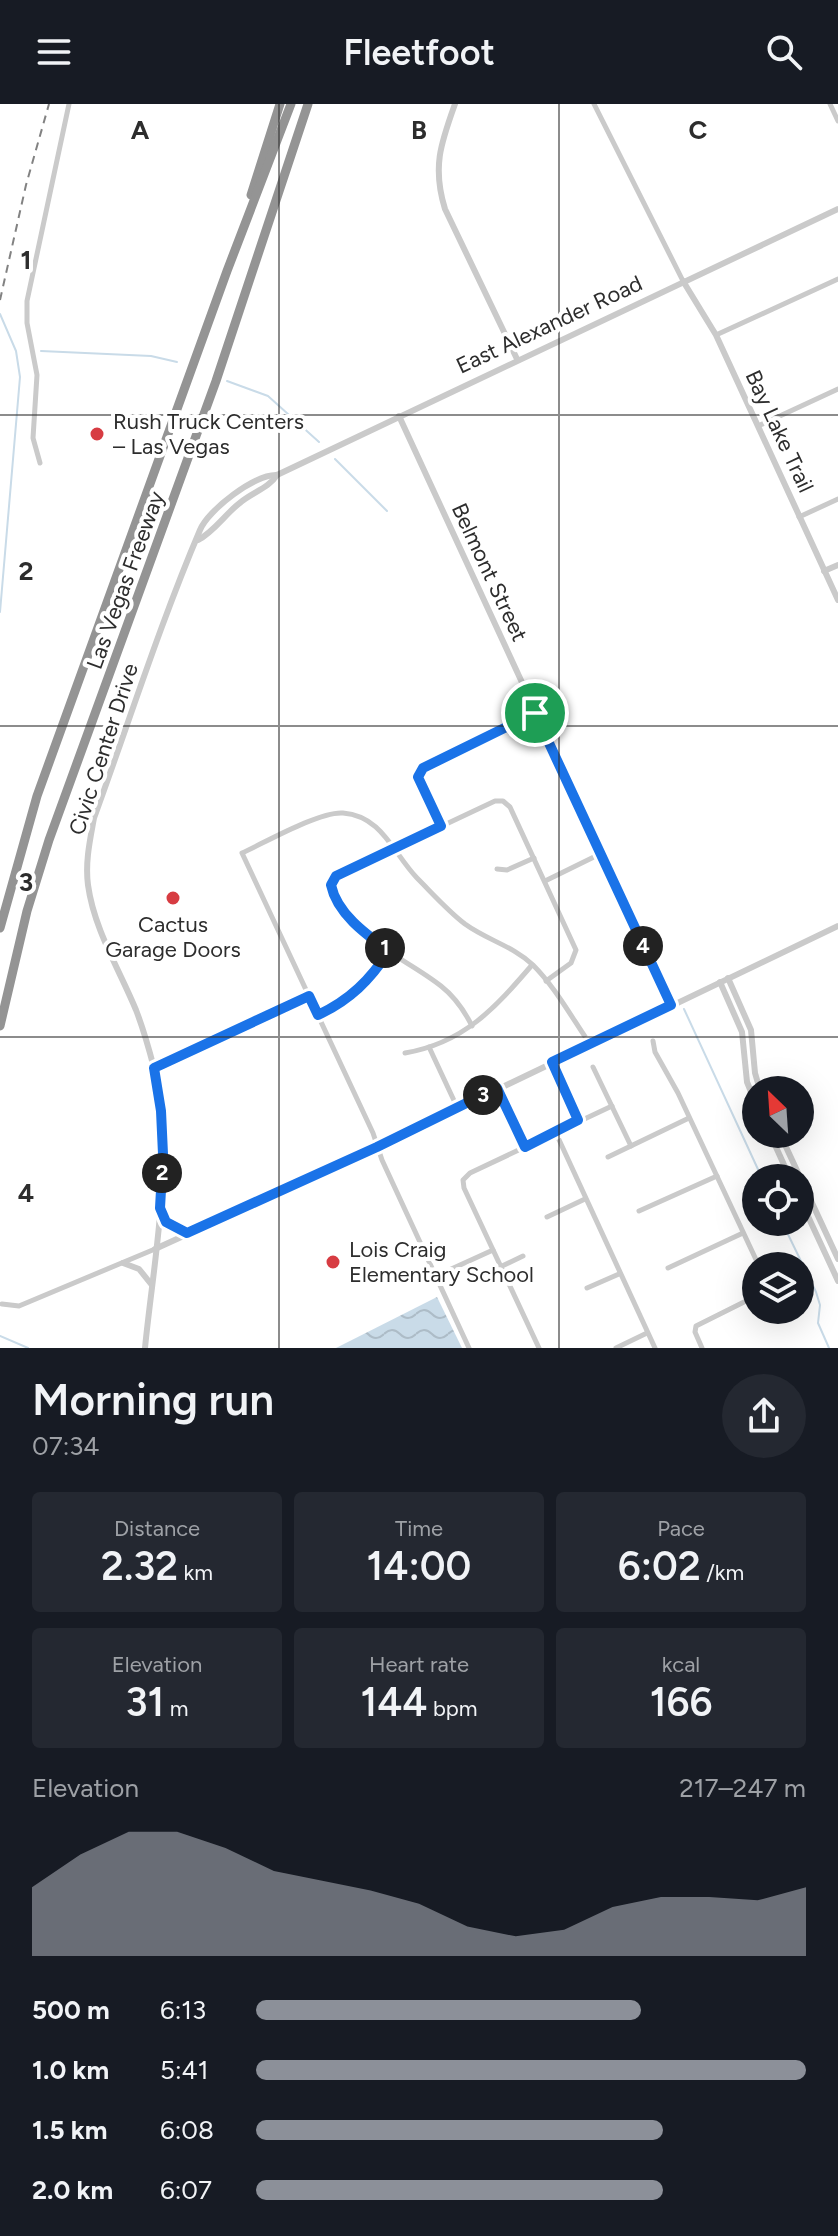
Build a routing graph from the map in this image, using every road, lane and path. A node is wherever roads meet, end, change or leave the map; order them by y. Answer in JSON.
{"nodes":[{"id":1,"x":69,"y":104,"type":"edge"},
{"id":2,"x":280,"y":104,"type":"edge"},
{"id":3,"x":291,"y":104,"type":"edge"},
{"id":4,"x":308,"y":104,"type":"edge"},
{"id":5,"x":455,"y":104,"type":"edge"},
{"id":6,"x":594,"y":104,"type":"edge"},
{"id":7,"x":830,"y":104,"type":"edge"},
{"id":8,"x":838,"y":121,"type":"edge"},
{"id":9,"x":838,"y":209,"type":"edge"},
{"id":10,"x":227,"y":271,"type":"junction"},
{"id":11,"x":838,"y":279,"type":"edge"},
{"id":12,"x":683,"y":281,"type":"junction"},
{"id":13,"x":716,"y":335,"type":"junction"},
{"id":14,"x":517,"y":359,"type":"junction"},
{"id":15,"x":838,"y":389,"type":"edge"},
{"id":16,"x":399,"y":416,"type":"junction"},
{"id":17,"x":758,"y":426,"type":"junction"},
{"id":18,"x":40,"y":463,"type":"dead end"},
{"id":19,"x":838,"y":499,"type":"edge"},
{"id":20,"x":799,"y":517,"type":"junction"},
{"id":21,"x":197,"y":540,"type":"joint"},
{"id":22,"x":838,"y":565,"type":"edge"},
{"id":23,"x":824,"y":571,"type":"junction"},
{"id":24,"x":838,"y":600,"type":"edge"},
{"id":25,"x":535,"y":713,"type":"junction"},
{"id":26,"x":441,"y":826,"type":"junction"},
{"id":27,"x":394,"y":848,"type":"junction"},
{"id":28,"x":600,"y":854,"type":"junction"},
{"id":29,"x":534,"y":858,"type":"junction"},
{"id":30,"x":497,"y":869,"type":"dead end"},
{"id":31,"x":545,"y":881,"type":"junction"},
{"id":32,"x":838,"y":926,"type":"edge"},
{"id":33,"x":0,"y":928,"type":"edge"},
{"id":34,"x":389,"y":951,"type":"junction"},
{"id":35,"x":532,"y":965,"type":"junction"},
{"id":36,"x":728,"y":978,"type":"junction"},
{"id":37,"x":546,"y":981,"type":"junction"},
{"id":38,"x":720,"y":982,"type":"junction"},
{"id":39,"x":309,"y":996,"type":"junction"},
{"id":40,"x":671,"y":1005,"type":"junction"},
{"id":41,"x":318,"y":1015,"type":"junction"},
{"id":42,"x":0,"y":1026,"type":"edge"},
{"id":43,"x":472,"y":1026,"type":"junction"},
{"id":44,"x":653,"y":1041,"type":"dead end"},
{"id":45,"x":590,"y":1044,"type":"junction"},
{"id":46,"x":429,"y":1047,"type":"junction"},
{"id":47,"x":405,"y":1053,"type":"dead end"},
{"id":48,"x":552,"y":1062,"type":"junction"},
{"id":49,"x":593,"y":1067,"type":"dead end"},
{"id":50,"x":154,"y":1068,"type":"junction"},
{"id":51,"x":746,"y":1076,"type":"edge"},
{"id":52,"x":756,"y":1076,"type":"edge"},
{"id":53,"x":497,"y":1088,"type":"junction"},
{"id":54,"x":612,"y":1106,"type":"junction"},
{"id":55,"x":457,"y":1107,"type":"junction"},
{"id":56,"x":689,"y":1118,"type":"junction"},
{"id":57,"x":578,"y":1120,"type":"junction"},
{"id":58,"x":555,"y":1131,"type":"junction"},
{"id":59,"x":631,"y":1146,"type":"junction"},
{"id":60,"x":377,"y":1147,"type":"junction"},
{"id":61,"x":525,"y":1147,"type":"junction"},
{"id":62,"x":608,"y":1157,"type":"dead end"},
{"id":63,"x":717,"y":1176,"type":"junction"},
{"id":64,"x":585,"y":1199,"type":"junction"},
{"id":65,"x":814,"y":1207,"type":"edge"},
{"id":66,"x":160,"y":1208,"type":"junction"},
{"id":67,"x":639,"y":1211,"type":"dead end"},
{"id":68,"x":547,"y":1217,"type":"dead end"},
{"id":69,"x":814,"y":1229,"type":"edge"},
{"id":70,"x":742,"y":1231,"type":"edge"},
{"id":71,"x":187,"y":1233,"type":"junction"},
{"id":72,"x":742,"y":1233,"type":"edge"},
{"id":73,"x":155,"y":1249,"type":"junction"},
{"id":74,"x":493,"y":1250,"type":"junction"},
{"id":75,"x":523,"y":1256,"type":"dead end"},
{"id":76,"x":837,"y":1256,"type":"edge"},
{"id":77,"x":827,"y":1257,"type":"junction"},
{"id":78,"x":123,"y":1263,"type":"junction"},
{"id":79,"x":500,"y":1267,"type":"junction"},
{"id":80,"x":668,"y":1268,"type":"dead end"},
{"id":81,"x":619,"y":1274,"type":"junction"},
{"id":82,"x":436,"y":1276,"type":"junction"},
{"id":83,"x":838,"y":1281,"type":"edge"},
{"id":84,"x":151,"y":1286,"type":"junction"},
{"id":85,"x":587,"y":1288,"type":"dead end"},
{"id":86,"x":742,"y":1303,"type":"edge"},
{"id":87,"x":2,"y":1304,"type":"dead end"},
{"id":88,"x":647,"y":1333,"type":"junction"},
{"id":89,"x":145,"y":1348,"type":"edge"},
{"id":90,"x":469,"y":1348,"type":"edge"},
{"id":91,"x":539,"y":1348,"type":"edge"},
{"id":92,"x":616,"y":1348,"type":"edge"},
{"id":93,"x":655,"y":1348,"type":"edge"},
{"id":94,"x":702,"y":1348,"type":"edge"}],
"edges":[{"from":1,"to":18,"type":"street"},
{"from":2,"to":10,"type":"highway"},
{"from":3,"to":10,"type":"highway","name":"Las Vegas Freeway"},
{"from":4,"to":42,"type":"highway","name":"Las Vegas Freeway"},
{"from":5,"to":14,"type":"street"},
{"from":6,"to":12,"type":"street"},
{"from":7,"to":8,"type":"street"},
{"from":9,"to":12,"type":"street","name":"East Alexander Road"},
{"from":10,"to":33,"type":"highway","name":"Las Vegas Freeway"},
{"from":11,"to":13,"type":"street"},
{"from":12,"to":13,"type":"street","name":"Bay Lake Trail"},
{"from":12,"to":14,"type":"street","name":"East Alexander Road"},
{"from":13,"to":17,"type":"street","name":"Bay Lake Trail"},
{"from":14,"to":16,"type":"street","name":"East Alexander Road"},
{"from":15,"to":17,"type":"street"},
{"from":16,"to":21,"type":"street","name":"East Alexander Road"},
{"from":16,"to":25,"type":"street","name":"Belmont Street"},
{"from":17,"to":20,"type":"street","name":"Bay Lake Trail"},
{"from":19,"to":20,"type":"street"},
{"from":20,"to":23,"type":"street","name":"Bay Lake Trail"},
{"from":21,"to":50,"type":"street","name":"Civic Center Drive"},
{"from":22,"to":23,"type":"street"},
{"from":23,"to":24,"type":"street","name":"Bay Lake Trail"},
{"from":25,"to":26,"type":"street"},
{"from":25,"to":28,"type":"street","name":"Belmont Street"},
{"from":26,"to":27,"type":"street"},
{"from":26,"to":29,"type":"street"},
{"from":27,"to":34,"type":"street"},
{"from":27,"to":35,"type":"street"},
{"from":27,"to":39,"type":"street"},
{"from":28,"to":31,"type":"street"},
{"from":28,"to":40,"type":"street","name":"Belmont Street"},
{"from":29,"to":30,"type":"street"},
{"from":29,"to":31,"type":"street"},
{"from":31,"to":37,"type":"street"},
{"from":32,"to":36,"type":"street"},
{"from":34,"to":41,"type":"street"},
{"from":34,"to":43,"type":"street"},
{"from":35,"to":37,"type":"street"},
{"from":35,"to":43,"type":"street"},
{"from":36,"to":38,"type":"street"},
{"from":36,"to":52,"type":"street"},
{"from":37,"to":45,"type":"street"},
{"from":38,"to":40,"type":"street"},
{"from":38,"to":51,"type":"street"},
{"from":39,"to":41,"type":"street"},
{"from":39,"to":50,"type":"street"},
{"from":40,"to":45,"type":"street"},
{"from":41,"to":60,"type":"street"},
{"from":43,"to":46,"type":"street"},
{"from":44,"to":56,"type":"street"},
{"from":45,"to":48,"type":"street"},
{"from":46,"to":47,"type":"street"},
{"from":46,"to":55,"type":"street"},
{"from":48,"to":53,"type":"street"},
{"from":48,"to":57,"type":"street"},
{"from":49,"to":54,"type":"street"},
{"from":50,"to":66,"type":"street","name":"Civic Center Drive"},
{"from":53,"to":55,"type":"street"},
{"from":53,"to":61,"type":"street"},
{"from":54,"to":57,"type":"street"},
{"from":54,"to":59,"type":"street"},
{"from":55,"to":60,"type":"street"},
{"from":56,"to":59,"type":"street"},
{"from":56,"to":63,"type":"street"},
{"from":57,"to":58,"type":"street"},
{"from":58,"to":61,"type":"street"},
{"from":58,"to":64,"type":"street"},
{"from":59,"to":62,"type":"street"},
{"from":60,"to":71,"type":"street"},
{"from":60,"to":82,"type":"street"},
{"from":61,"to":74,"type":"street"},
{"from":63,"to":67,"type":"street"},
{"from":63,"to":70,"type":"street"},
{"from":64,"to":68,"type":"street"},
{"from":64,"to":81,"type":"street"},
{"from":65,"to":76,"type":"street"},
{"from":66,"to":71,"type":"street"},
{"from":66,"to":73,"type":"street","name":"Civic Center Drive"},
{"from":69,"to":77,"type":"street"},
{"from":71,"to":73,"type":"street"},
{"from":72,"to":80,"type":"street"},
{"from":73,"to":78,"type":"street"},
{"from":73,"to":84,"type":"street","name":"Civic Center Drive"},
{"from":74,"to":79,"type":"street"},
{"from":74,"to":82,"type":"street"},
{"from":75,"to":79,"type":"street"},
{"from":76,"to":77,"type":"street"},
{"from":77,"to":83,"type":"street"},
{"from":78,"to":84,"type":"street"},
{"from":78,"to":87,"type":"street"},
{"from":79,"to":91,"type":"street"},
{"from":81,"to":85,"type":"street"},
{"from":81,"to":88,"type":"street"},
{"from":82,"to":90,"type":"street"},
{"from":84,"to":89,"type":"street","name":"Civic Center Drive"},
{"from":86,"to":94,"type":"street"},
{"from":88,"to":92,"type":"street"},
{"from":88,"to":93,"type":"street"}]}
